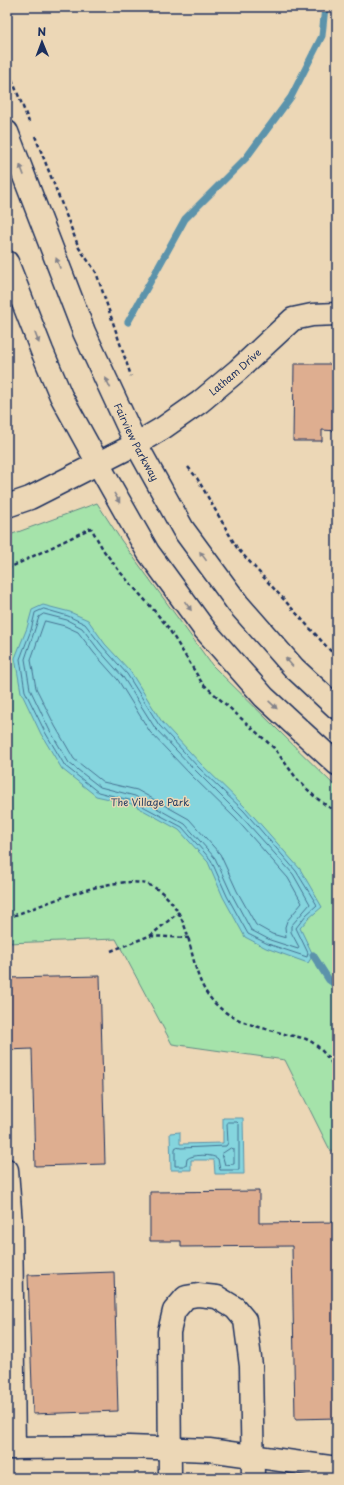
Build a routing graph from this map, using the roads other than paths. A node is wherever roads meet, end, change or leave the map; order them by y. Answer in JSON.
{"nodes":[{"id":1,"x":7,"y":132,"type":"edge"},
{"id":2,"x":7,"y":262,"type":"edge"},
{"id":3,"x":337,"y":314,"type":"edge"},
{"id":4,"x":136,"y":444,"type":"junction"},
{"id":5,"x":99,"y":463,"type":"junction"},
{"id":6,"x":7,"y":506,"type":"edge"},
{"id":7,"x":337,"y":708,"type":"edge"},
{"id":8,"x":337,"y":764,"type":"edge"},
{"id":9,"x":7,"y":1170,"type":"edge"},
{"id":10,"x":10,"y":1448,"type":"edge"},
{"id":11,"x":170,"y":1448,"type":"junction"},
{"id":12,"x":253,"y":1456,"type":"junction"},
{"id":13,"x":337,"y":1468,"type":"edge"},
{"id":14,"x":170,"y":1478,"type":"edge"},
{"id":15,"x":253,"y":1478,"type":"edge"}],
"edges":[{"from":4,"to":1,"type":"street","name":"Fairview Parkway","one_way":true},
{"from":2,"to":5,"type":"street","one_way":true},
{"from":3,"to":4,"type":"street","name":"Latham Drive"},
{"from":4,"to":5,"type":"street","name":"Latham Drive"},
{"from":7,"to":4,"type":"street","name":"Fairview Parkway","one_way":true},
{"from":5,"to":6,"type":"street"},
{"from":5,"to":8,"type":"street","one_way":true},
{"from":9,"to":10,"type":"street"},
{"from":10,"to":11,"type":"street"},
{"from":11,"to":12,"type":"street"},
{"from":11,"to":12,"type":"street"},
{"from":11,"to":14,"type":"street"},
{"from":12,"to":13,"type":"street"},
{"from":12,"to":15,"type":"street"}]}
